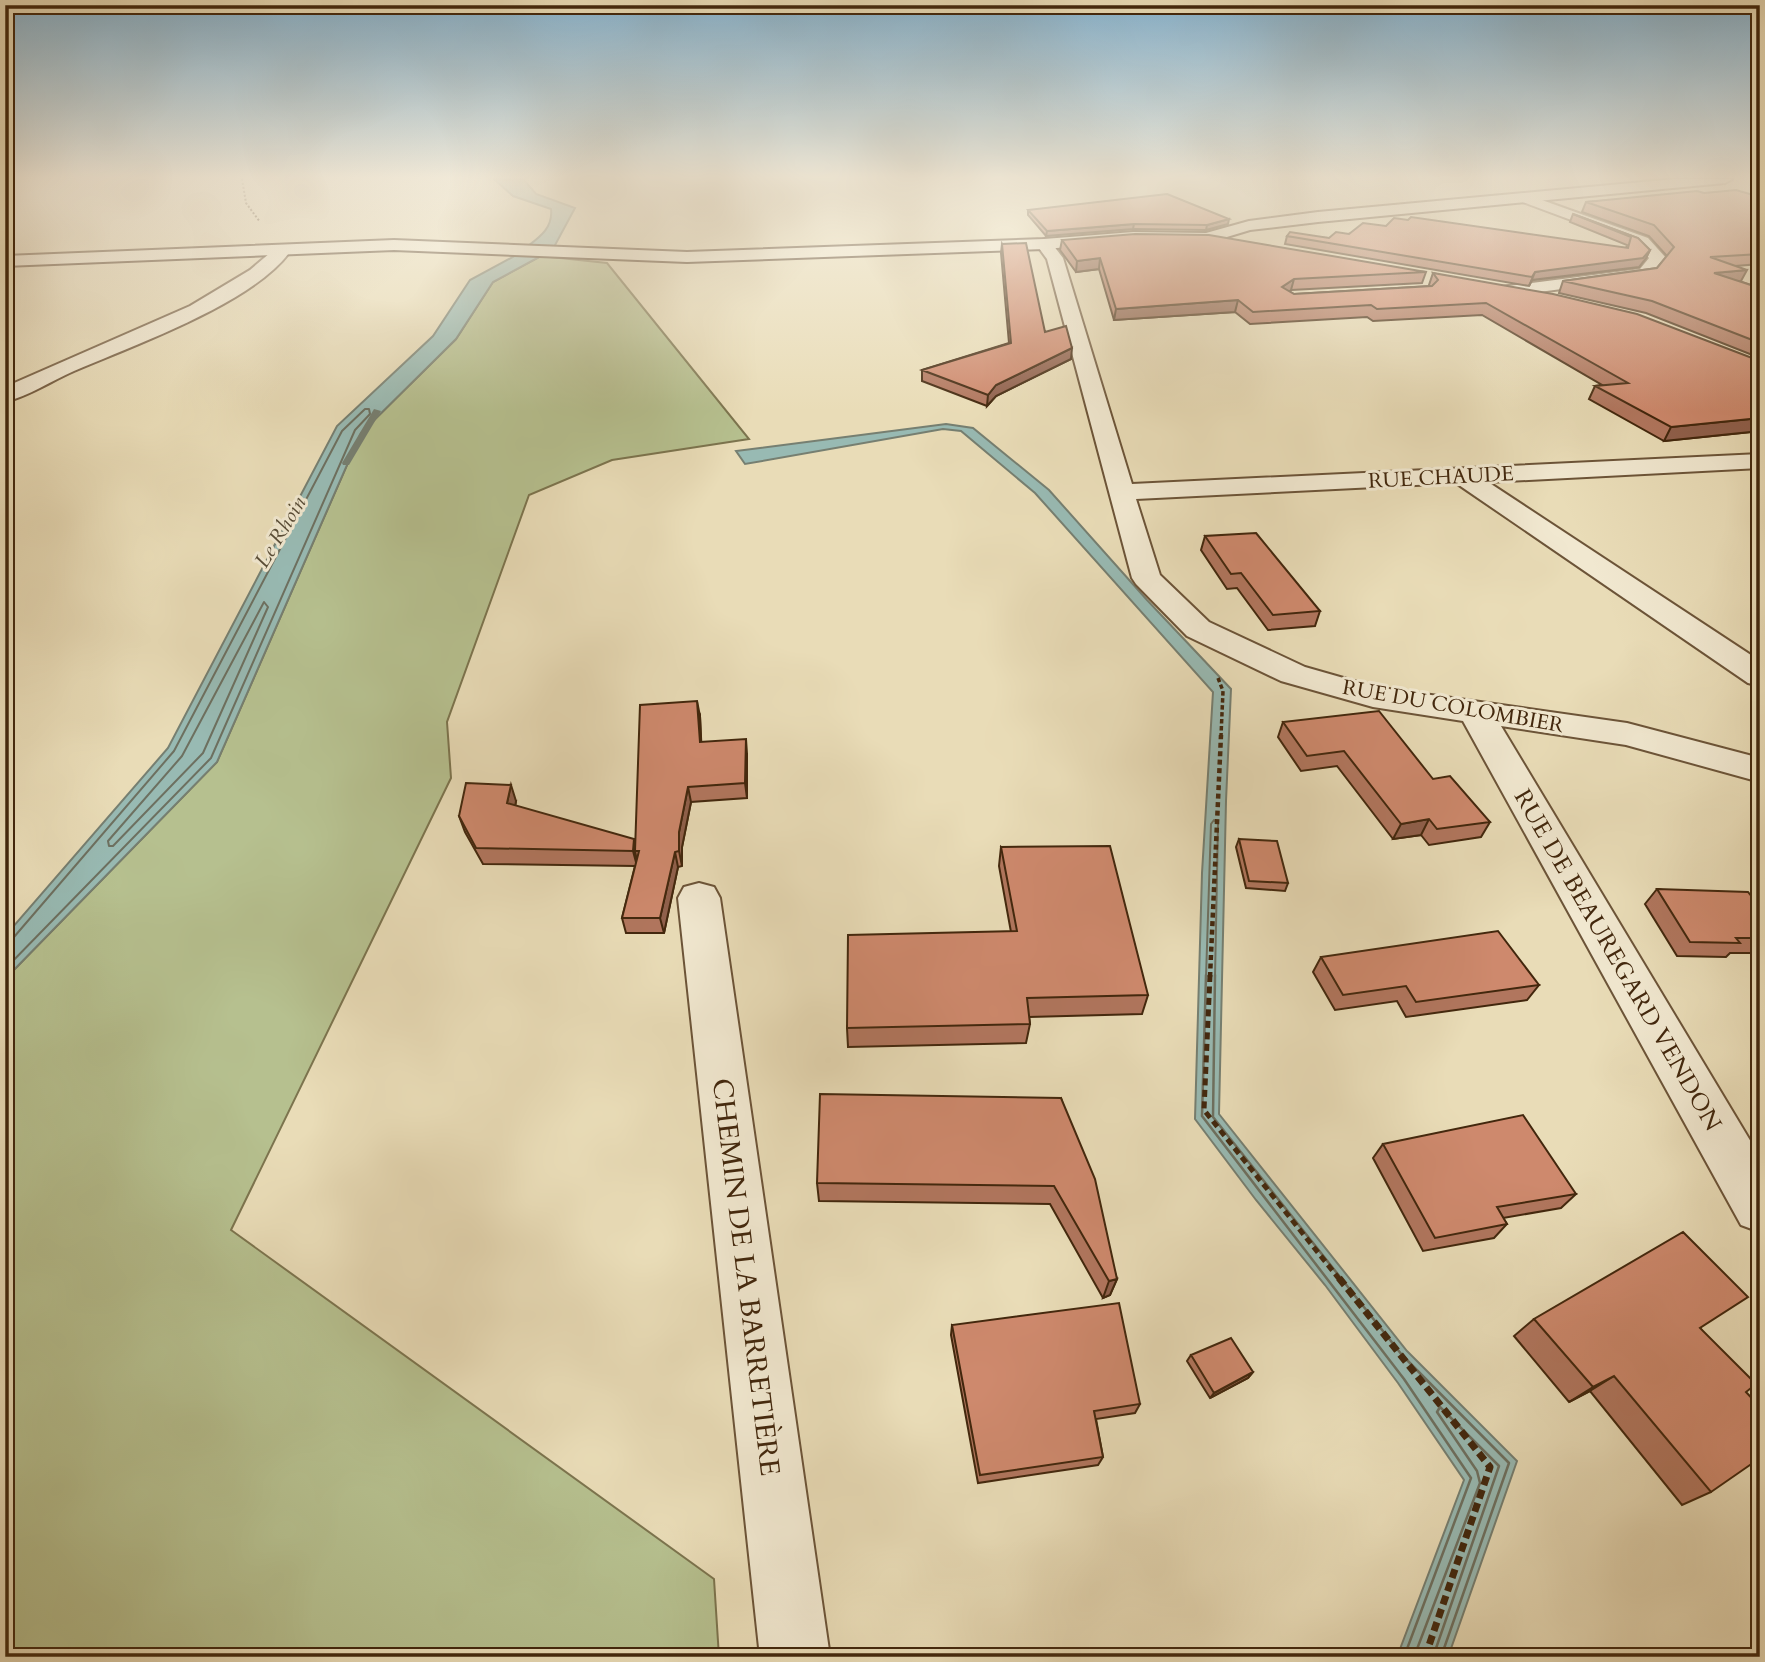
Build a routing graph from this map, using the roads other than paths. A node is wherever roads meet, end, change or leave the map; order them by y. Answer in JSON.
{"nodes":[{"id":1,"x":118,"y":257,"type":"edge"},
{"id":2,"x":279,"y":257,"type":"edge"},
{"id":3,"x":675,"y":257,"type":"edge"},
{"id":4,"x":699,"y":257,"type":"edge"},
{"id":5,"x":1054,"y":257,"type":"edge"},
{"id":6,"x":1657,"y":257,"type":"edge"},
{"id":7,"x":5,"y":261,"type":"edge"},
{"id":8,"x":1574,"y":304,"type":"edge"},
{"id":9,"x":5,"y":394,"type":"edge"},
{"id":10,"x":1760,"y":461,"type":"edge"},
{"id":11,"x":1462,"y":476,"type":"junction"},
{"id":12,"x":1123,"y":492,"type":"junction"},
{"id":13,"x":1760,"y":676,"type":"edge"},
{"id":14,"x":1476,"y":713,"type":"junction"},
{"id":15,"x":1760,"y":770,"type":"edge"},
{"id":16,"x":699,"y":898,"type":"dead end"},
{"id":17,"x":1760,"y":1208,"type":"edge"},
{"id":18,"x":795,"y":1657,"type":"edge"}],
"edges":[{"from":1,"to":7,"type":"street"},
{"from":2,"to":9,"type":"street"},
{"from":3,"to":4,"type":"street"},
{"from":5,"to":12,"type":"street","name":"RUE DU COLOMBIER"},
{"from":6,"to":8,"type":"street"},
{"from":10,"to":11,"type":"street","name":"RUE CHAUDE"},
{"from":11,"to":12,"type":"street","name":"RUE CHAUDE"},
{"from":11,"to":13,"type":"street"},
{"from":12,"to":14,"type":"street","name":"RUE DU COLOMBIER"},
{"from":14,"to":15,"type":"street","name":"RUE DU COLOMBIER"},
{"from":14,"to":17,"type":"street","name":"RUE DE BEAUREGARD VENDON"},
{"from":16,"to":18,"type":"street","name":"CHEMIN DE LA BARRETIÈRE"}]}
